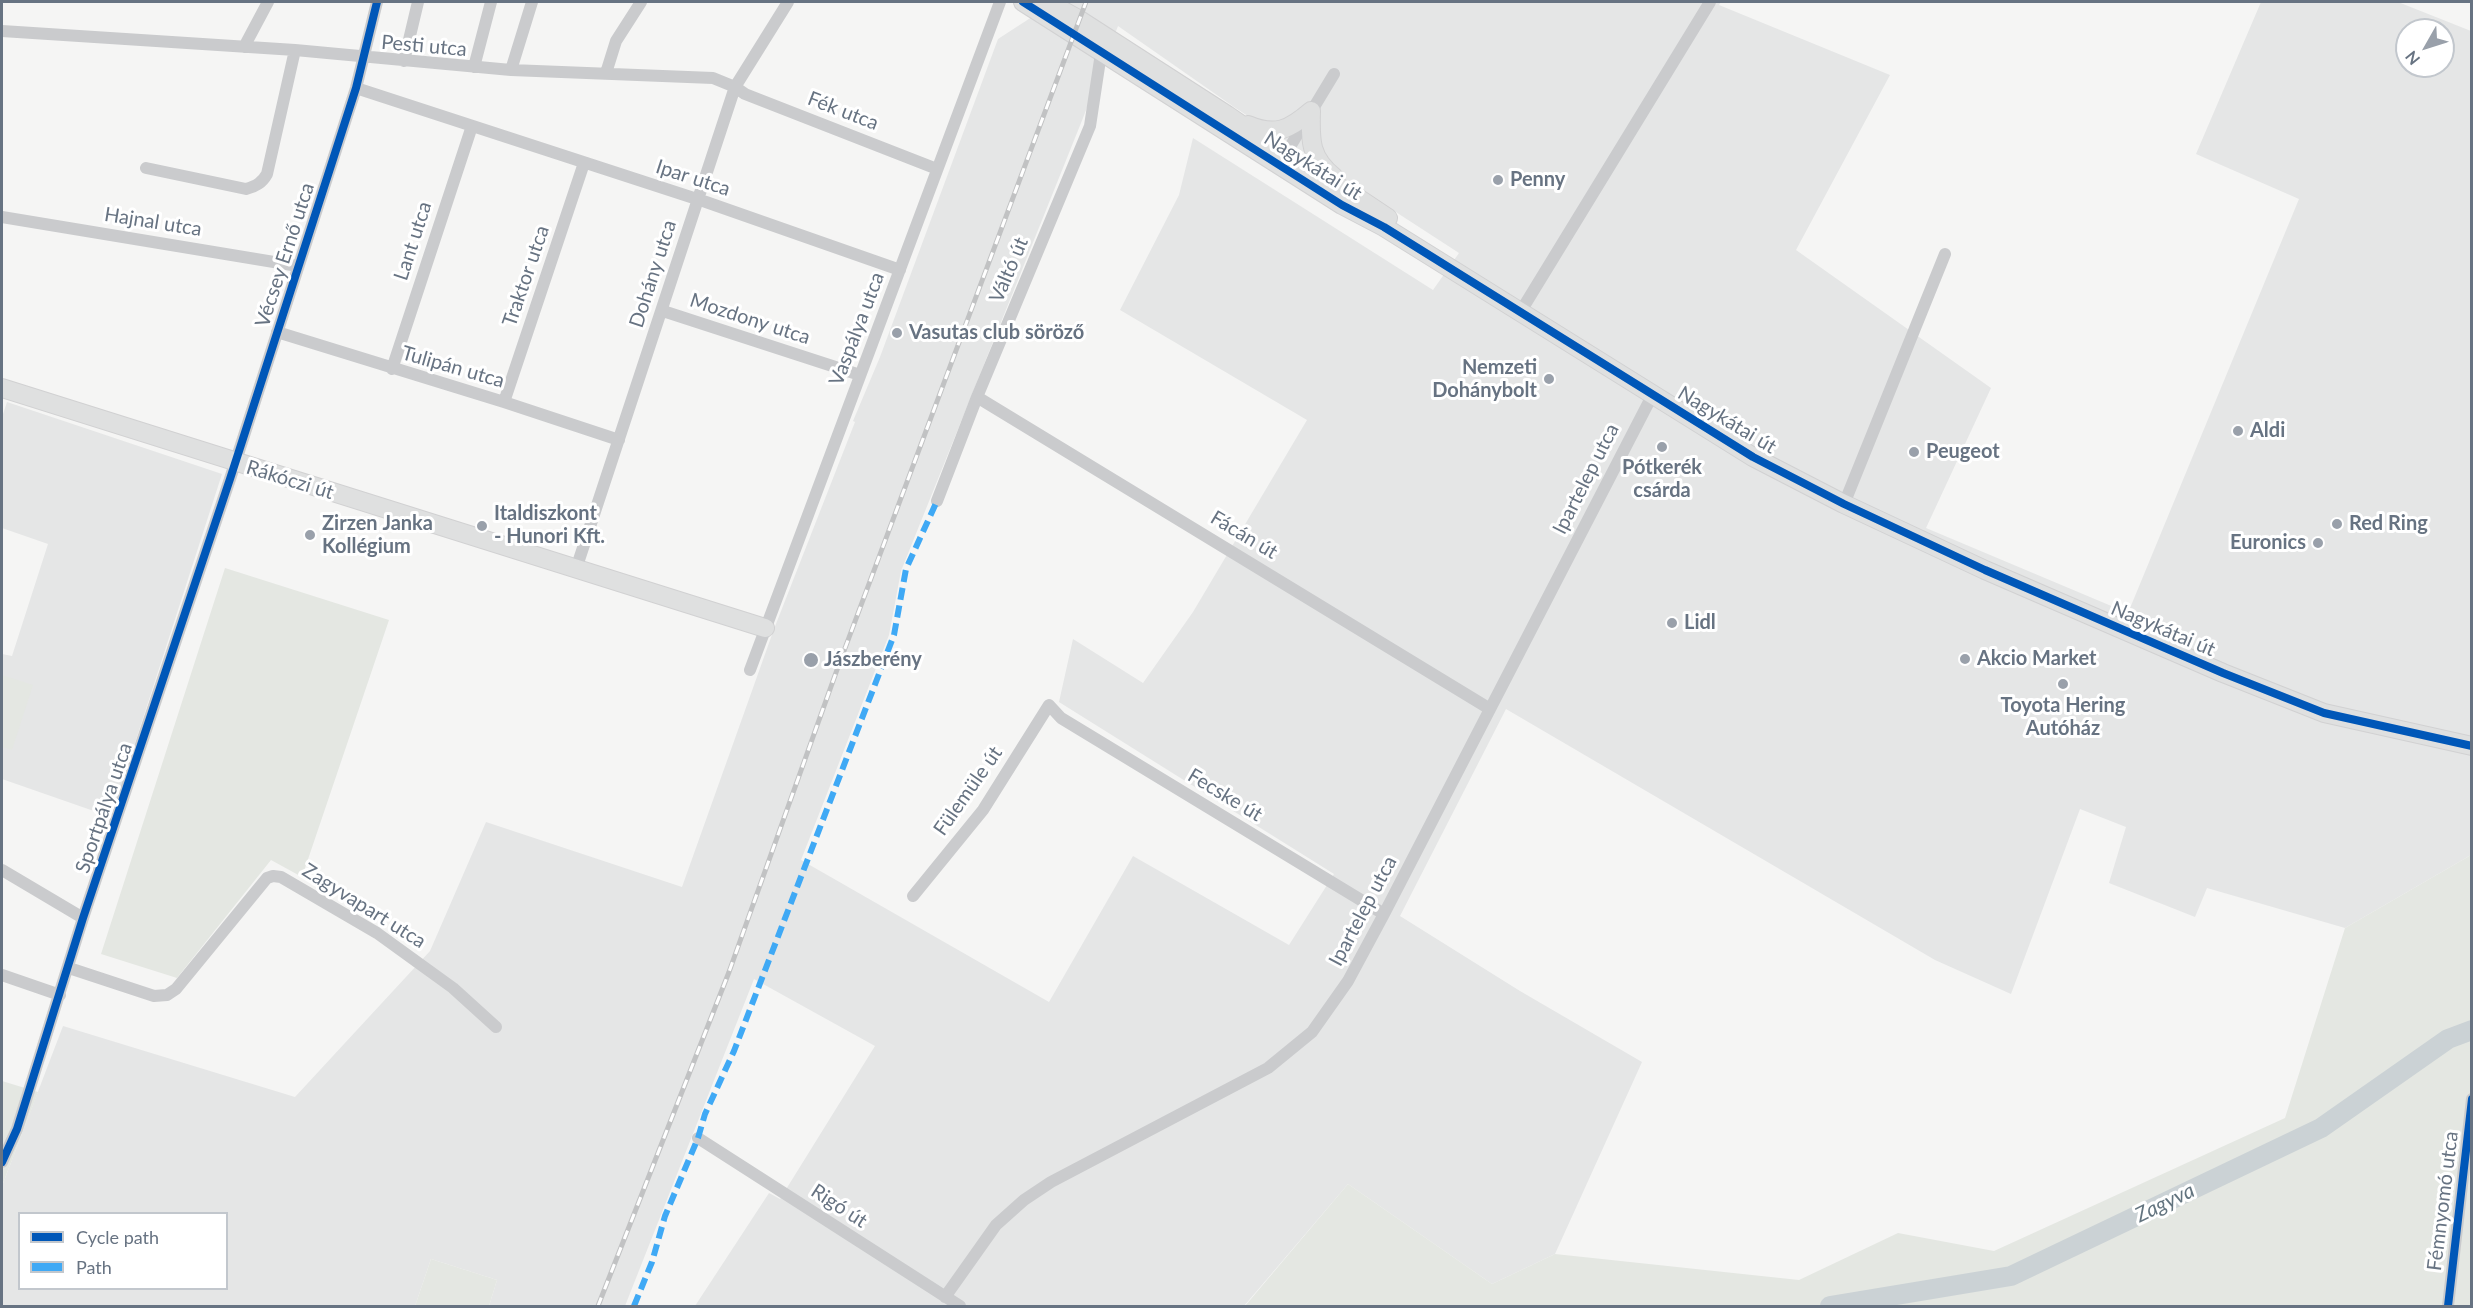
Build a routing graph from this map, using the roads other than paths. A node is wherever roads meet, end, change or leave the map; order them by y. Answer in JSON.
{"nodes":[{"id":1,"x":268,"y":2,"type":"edge"},
{"id":2,"x":377,"y":2,"type":"edge"},
{"id":3,"x":418,"y":2,"type":"edge"},
{"id":4,"x":491,"y":2,"type":"edge"},
{"id":5,"x":532,"y":2,"type":"edge"},
{"id":6,"x":641,"y":2,"type":"edge"},
{"id":7,"x":788,"y":2,"type":"edge"},
{"id":8,"x":1000,"y":2,"type":"edge"},
{"id":9,"x":1023,"y":2,"type":"edge"},
{"id":10,"x":1047,"y":2,"type":"edge"},
{"id":11,"x":1710,"y":2,"type":"edge"},
{"id":12,"x":2,"y":31,"type":"edge"},
{"id":13,"x":244,"y":47,"type":"junction"},
{"id":14,"x":295,"y":50,"type":"junction"},
{"id":15,"x":1104,"y":51,"type":"junction"},
{"id":16,"x":364,"y":56,"type":"junction"},
{"id":17,"x":404,"y":61,"type":"junction"},
{"id":18,"x":474,"y":67,"type":"junction"},
{"id":19,"x":511,"y":70,"type":"junction"},
{"id":20,"x":606,"y":73,"type":"junction"},
{"id":21,"x":1334,"y":74,"type":"dead end"},
{"id":22,"x":735,"y":87,"type":"junction"},
{"id":23,"x":356,"y":88,"type":"junction"},
{"id":24,"x":1311,"y":111,"type":"junction"},
{"id":25,"x":1227,"y":115,"type":"junction"},
{"id":26,"x":472,"y":126,"type":"junction"},
{"id":27,"x":1282,"y":160,"type":"junction"},
{"id":28,"x":584,"y":163,"type":"junction"},
{"id":29,"x":146,"y":168,"type":"dead end"},
{"id":30,"x":937,"y":170,"type":"junction"},
{"id":31,"x":1358,"y":198,"type":"junction"},
{"id":32,"x":697,"y":200,"type":"junction"},
{"id":33,"x":2,"y":217,"type":"edge"},
{"id":34,"x":1945,"y":254,"type":"dead end"},
{"id":35,"x":298,"y":266,"type":"junction"},
{"id":36,"x":900,"y":270,"type":"junction"},
{"id":37,"x":1476,"y":283,"type":"junction"},
{"id":38,"x":663,"y":311,"type":"junction"},
{"id":39,"x":1521,"y":311,"type":"junction"},
{"id":40,"x":277,"y":332,"type":"junction"},
{"id":41,"x":392,"y":369,"type":"junction"},
{"id":42,"x":860,"y":375,"type":"junction"},
{"id":43,"x":2,"y":391,"type":"edge"},
{"id":44,"x":1653,"y":394,"type":"junction"},
{"id":45,"x":977,"y":397,"type":"junction"},
{"id":46,"x":504,"y":402,"type":"junction"},
{"id":47,"x":619,"y":440,"type":"junction"},
{"id":48,"x":235,"y":463,"type":"junction"},
{"id":49,"x":937,"y":501,"type":"dead end"},
{"id":50,"x":1844,"y":504,"type":"junction"},
{"id":51,"x":576,"y":569,"type":"junction"},
{"id":52,"x":765,"y":628,"type":"junction"},
{"id":53,"x":750,"y":670,"type":"dead end"},
{"id":54,"x":1049,"y":705,"type":"joint"},
{"id":55,"x":1490,"y":709,"type":"junction"},
{"id":56,"x":2472,"y":747,"type":"edge"},
{"id":57,"x":2,"y":870,"type":"edge"},
{"id":58,"x":913,"y":896,"type":"dead end"},
{"id":59,"x":1384,"y":914,"type":"junction"},
{"id":60,"x":84,"y":918,"type":"junction"},
{"id":61,"x":69,"y":968,"type":"junction"},
{"id":62,"x":2,"y":975,"type":"edge"},
{"id":63,"x":60,"y":995,"type":"junction"},
{"id":64,"x":496,"y":1028,"type":"dead end"},
{"id":65,"x":2472,"y":1099,"type":"edge"},
{"id":66,"x":698,"y":1138,"type":"dead end"},
{"id":67,"x":2,"y":1162,"type":"edge"},
{"id":68,"x":945,"y":1298,"type":"junction"},
{"id":69,"x":960,"y":1306,"type":"edge"},
{"id":70,"x":2448,"y":1306,"type":"edge"}],
"edges":[{"from":1,"to":13,"type":"street"},
{"from":2,"to":16,"type":"street","name":"Vécsey Ernő utca"},
{"from":3,"to":17,"type":"street"},
{"from":4,"to":18,"type":"street"},
{"from":5,"to":19,"type":"street"},
{"from":6,"to":20,"type":"street"},
{"from":7,"to":22,"type":"street","name":"Dohány utca"},
{"from":8,"to":30,"type":"street","name":"Vaspálya utca"},
{"from":9,"to":15,"type":"street","name":"Nagykátai út"},
{"from":10,"to":25,"type":"street","name":"Nagykátai út"},
{"from":11,"to":39,"type":"street"},
{"from":12,"to":13,"type":"street","name":"Pesti utca"},
{"from":13,"to":14,"type":"street","name":"Pesti utca"},
{"from":14,"to":16,"type":"street","name":"Pesti utca"},
{"from":14,"to":29,"type":"street"},
{"from":15,"to":27,"type":"street","name":"Nagykátai út"},
{"from":15,"to":45,"type":"street","name":"Váltó út"},
{"from":16,"to":17,"type":"street","name":"Pesti utca"},
{"from":16,"to":23,"type":"street","name":"Vécsey Ernő utca"},
{"from":17,"to":18,"type":"street","name":"Pesti utca"},
{"from":18,"to":19,"type":"street","name":"Pesti utca"},
{"from":19,"to":20,"type":"street","name":"Pesti utca"},
{"from":20,"to":22,"type":"street","name":"Pesti utca"},
{"from":21,"to":24,"type":"street"},
{"from":22,"to":30,"type":"street","name":"Fék utca"},
{"from":22,"to":32,"type":"street","name":"Dohány utca"},
{"from":23,"to":26,"type":"street","name":"Ipar utca"},
{"from":23,"to":35,"type":"street","name":"Vécsey Ernő utca"},
{"from":24,"to":25,"type":"street"},
{"from":24,"to":27,"type":"street"},
{"from":24,"to":31,"type":"street"},
{"from":25,"to":27,"type":"street","name":"Nagykátai út"},
{"from":26,"to":28,"type":"street","name":"Ipar utca"},
{"from":26,"to":41,"type":"street","name":"Lant utca"},
{"from":27,"to":31,"type":"street","name":"Nagykátai út"},
{"from":27,"to":37,"type":"street","name":"Nagykátai út"},
{"from":28,"to":32,"type":"street","name":"Ipar utca"},
{"from":28,"to":46,"type":"street","name":"Traktor utca"},
{"from":30,"to":36,"type":"street","name":"Vaspálya utca"},
{"from":31,"to":37,"type":"street","name":"Nagykátai út"},
{"from":32,"to":36,"type":"street","name":"Ipar utca"},
{"from":32,"to":38,"type":"street","name":"Dohány utca"},
{"from":33,"to":35,"type":"street","name":"Hajnal utca"},
{"from":34,"to":50,"type":"street"},
{"from":35,"to":40,"type":"street","name":"Vécsey Ernő utca"},
{"from":36,"to":42,"type":"street","name":"Vaspálya utca"},
{"from":37,"to":39,"type":"street","name":"Nagykátai út"},
{"from":38,"to":42,"type":"street","name":"Mozdony utca"},
{"from":38,"to":47,"type":"street","name":"Dohány utca"},
{"from":39,"to":44,"type":"street","name":"Nagykátai út"},
{"from":40,"to":41,"type":"street","name":"Tulipán utca"},
{"from":40,"to":48,"type":"street","name":"Vécsey Ernő utca"},
{"from":41,"to":46,"type":"street","name":"Tulipán utca"},
{"from":42,"to":52,"type":"street","name":"Vaspálya utca"},
{"from":43,"to":48,"type":"street","name":"Rákóczi út"},
{"from":44,"to":50,"type":"street","name":"Nagykátai út"},
{"from":44,"to":55,"type":"street","name":"Ipartelep utca"},
{"from":45,"to":49,"type":"street","name":"Váltó út"},
{"from":45,"to":55,"type":"street","name":"Fácán út"},
{"from":46,"to":47,"type":"street","name":"Tulipán utca"},
{"from":47,"to":51,"type":"street","name":"Dohány utca"},
{"from":48,"to":51,"type":"street","name":"Rákóczi út"},
{"from":48,"to":60,"type":"street","name":"Sportpálya utca"},
{"from":50,"to":56,"type":"street","name":"Nagykátai út"},
{"from":51,"to":52,"type":"street","name":"Rákóczi út"},
{"from":52,"to":53,"type":"street","name":"Vaspálya utca"},
{"from":54,"to":58,"type":"street","name":"Fülemüle út"},
{"from":54,"to":59,"type":"street","name":"Fecske út"},
{"from":55,"to":59,"type":"street","name":"Ipartelep utca"},
{"from":57,"to":60,"type":"street"},
{"from":59,"to":68,"type":"street","name":"Ipartelep utca"},
{"from":60,"to":61,"type":"street","name":"Sportpálya utca"},
{"from":61,"to":63,"type":"street","name":"Sportpálya utca"},
{"from":61,"to":64,"type":"street","name":"Zagyvapart utca"},
{"from":62,"to":63,"type":"street"},
{"from":63,"to":67,"type":"street","name":"Sportpálya utca"},
{"from":65,"to":70,"type":"street","name":"Fémnyomó utca"},
{"from":66,"to":68,"type":"street","name":"Rigó út"},
{"from":68,"to":69,"type":"street","name":"Rigó út"}]}
